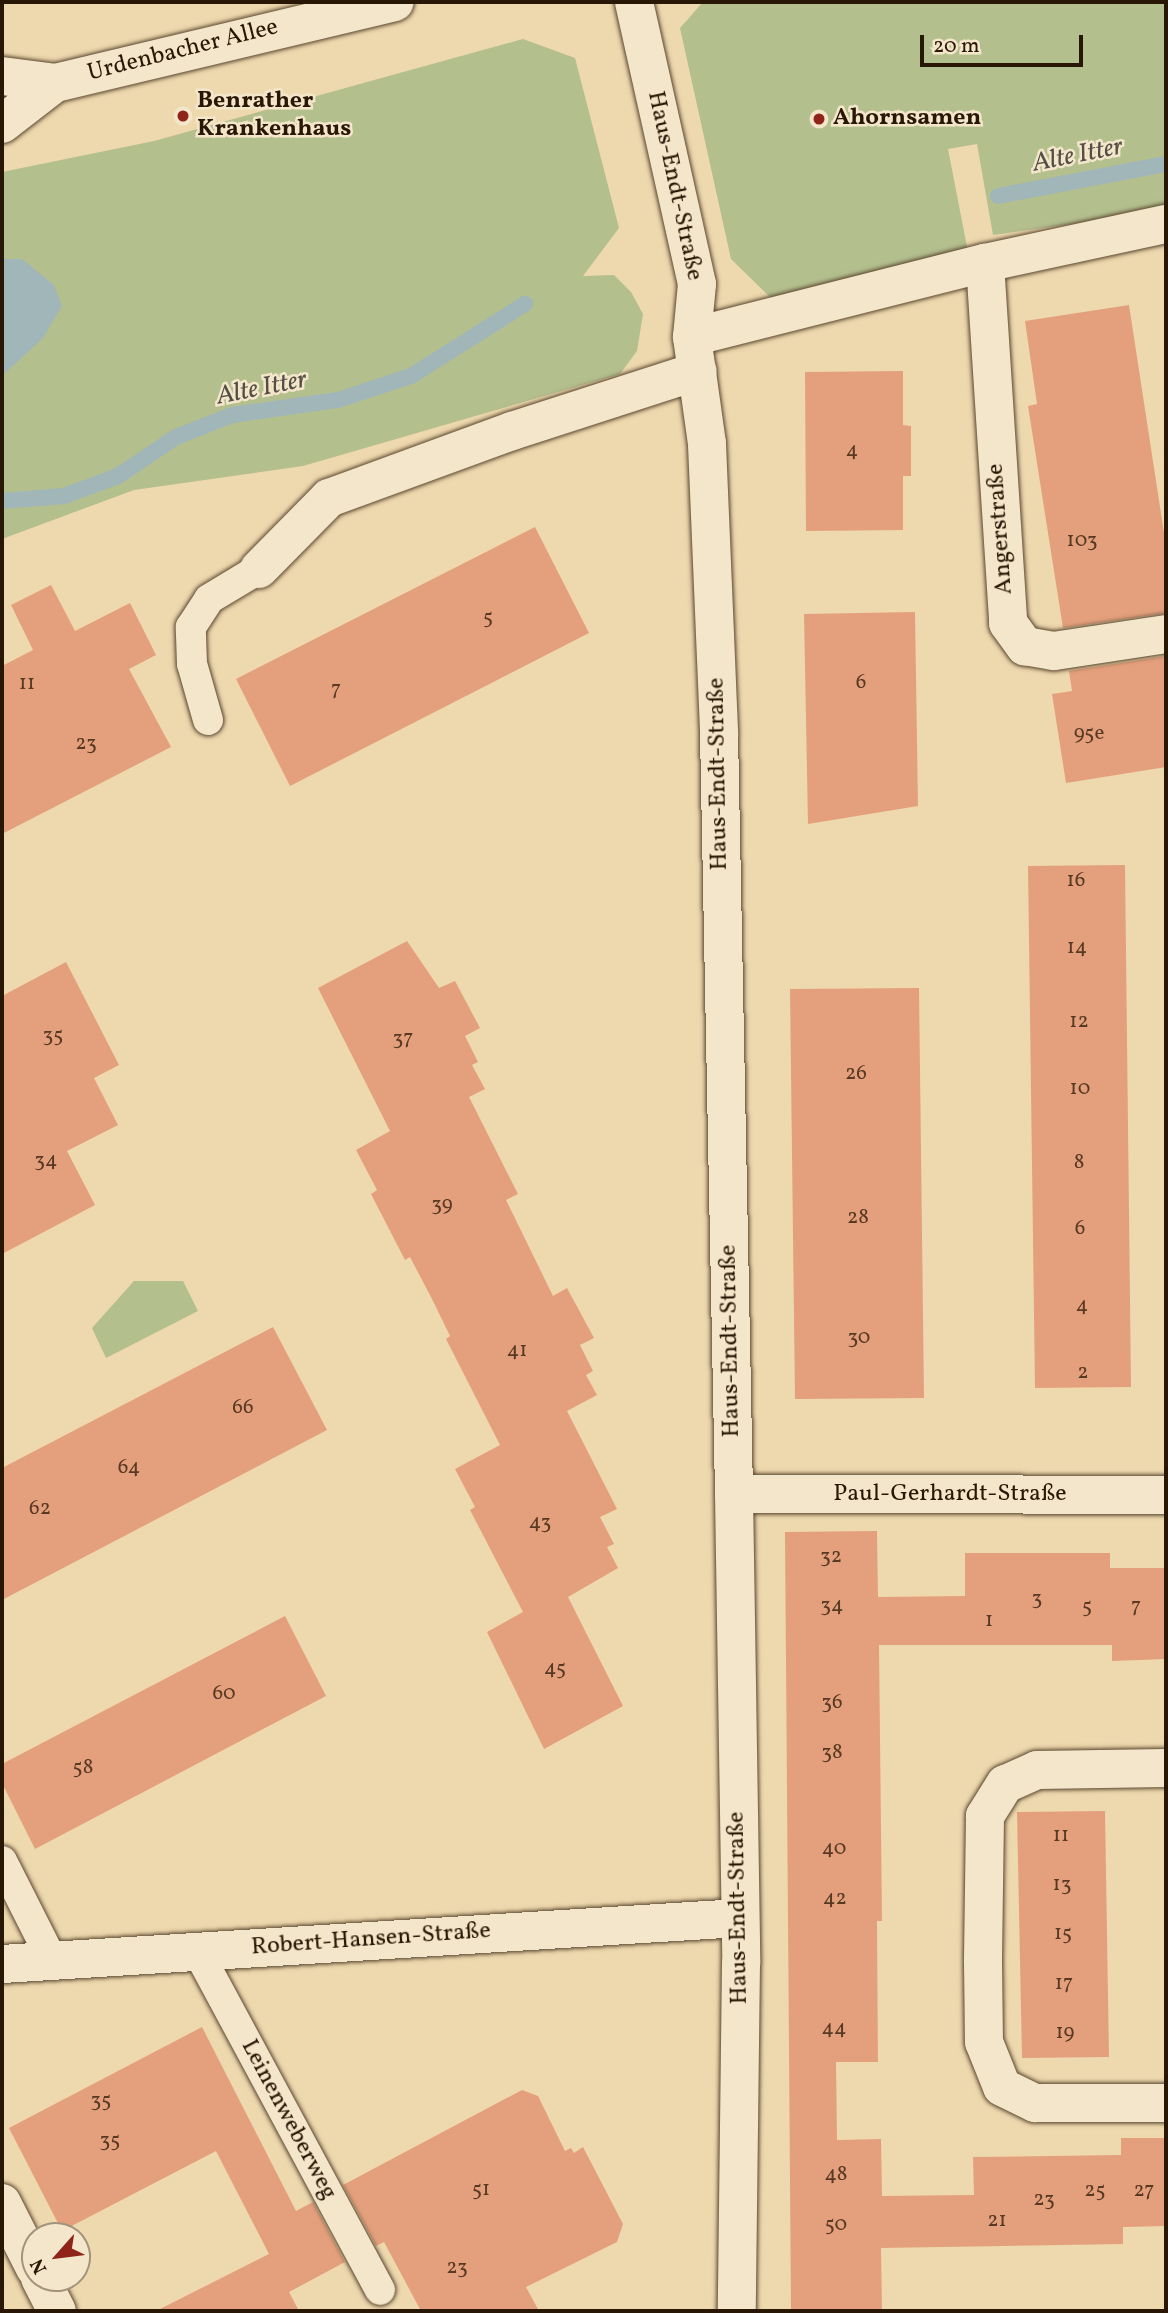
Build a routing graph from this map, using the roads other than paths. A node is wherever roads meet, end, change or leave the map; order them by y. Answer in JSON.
{"nodes":[{"id":1,"x":394,"y":2,"type":"edge"},
{"id":2,"x":634,"y":2,"type":"edge"},
{"id":3,"x":2,"y":76,"type":"edge"},
{"id":4,"x":55,"y":83,"type":"junction"},
{"id":5,"x":2,"y":124,"type":"edge"},
{"id":6,"x":1166,"y":224,"type":"edge"},
{"id":7,"x":985,"y":263,"type":"junction"},
{"id":8,"x":695,"y":354,"type":"junction"},
{"id":9,"x":259,"y":569,"type":"joint"},
{"id":10,"x":1166,"y":634,"type":"edge"},
{"id":11,"x":208,"y":720,"type":"dead end"},
{"id":12,"x":734,"y":1494,"type":"junction"},
{"id":13,"x":1166,"y":1495,"type":"edge"},
{"id":14,"x":1166,"y":1768,"type":"edge"},
{"id":15,"x":2,"y":1861,"type":"edge"},
{"id":16,"x":740,"y":1918,"type":"junction"},
{"id":17,"x":197,"y":1950,"type":"junction"},
{"id":18,"x":52,"y":1960,"type":"junction"},
{"id":19,"x":2,"y":1964,"type":"edge"},
{"id":20,"x":1166,"y":2103,"type":"edge"},
{"id":21,"x":2,"y":2203,"type":"edge"},
{"id":22,"x":21,"y":2240,"type":"edge"},
{"id":23,"x":380,"y":2290,"type":"dead end"},
{"id":24,"x":47,"y":2292,"type":"edge"},
{"id":25,"x":57,"y":2311,"type":"edge"},
{"id":26,"x":737,"y":2311,"type":"edge"}],
"edges":[{"from":1,"to":4,"type":"street","name":"Urdenbacher Allee"},
{"from":2,"to":8,"type":"street","name":"Haus-Endt-Straße"},
{"from":3,"to":4,"type":"street","name":"Urdenbacher Allee"},
{"from":4,"to":5,"type":"street","name":"Urdenbacher Allee"},
{"from":6,"to":7,"type":"street"},
{"from":7,"to":8,"type":"street"},
{"from":7,"to":10,"type":"street","name":"Angerstraße"},
{"from":8,"to":9,"type":"street"},
{"from":8,"to":12,"type":"street","name":"Haus-Endt-Straße"},
{"from":9,"to":11,"type":"lane"},
{"from":12,"to":13,"type":"street","name":"Paul-Gerhardt-Straße"},
{"from":12,"to":16,"type":"street","name":"Haus-Endt-Straße"},
{"from":14,"to":20,"type":"street"},
{"from":15,"to":18,"type":"lane"},
{"from":16,"to":17,"type":"street","name":"Robert-Hansen-Straße"},
{"from":16,"to":26,"type":"street","name":"Haus-Endt-Straße"},
{"from":17,"to":18,"type":"street","name":"Robert-Hansen-Straße"},
{"from":17,"to":23,"type":"lane","name":"Leinenweberweg"},
{"from":18,"to":19,"type":"street","name":"Robert-Hansen-Straße"},
{"from":21,"to":22,"type":"street"},
{"from":24,"to":25,"type":"street"}]}
